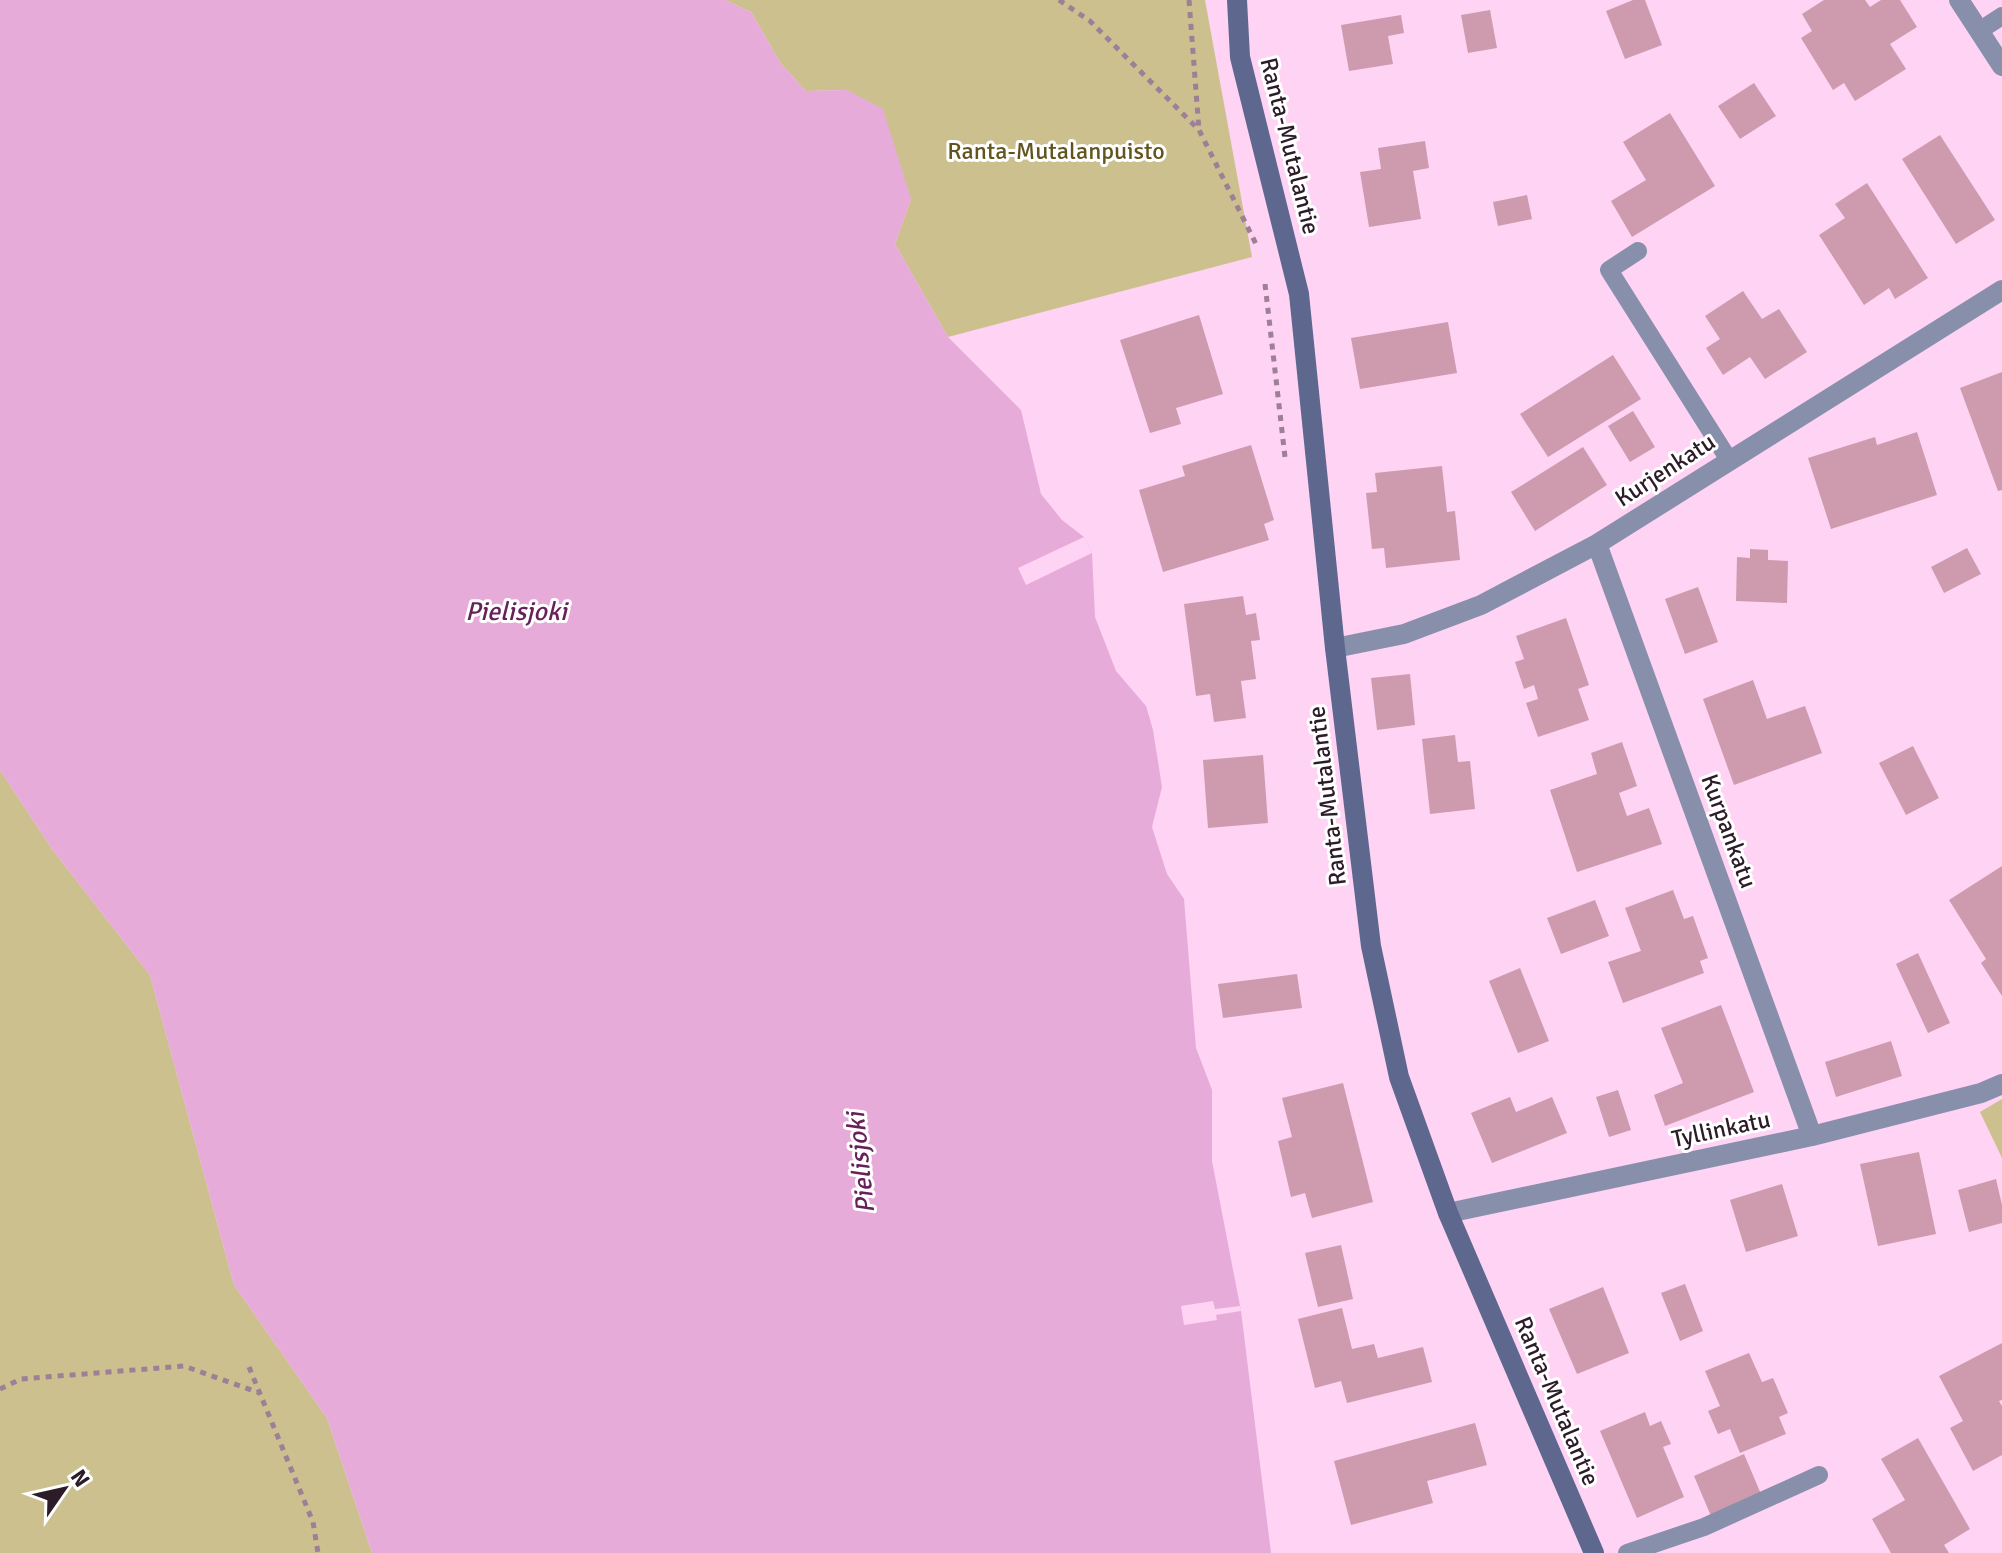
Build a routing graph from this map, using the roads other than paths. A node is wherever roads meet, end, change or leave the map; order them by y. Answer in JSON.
{"nodes":[{"id":1,"x":1237,"y":0,"type":"edge"},
{"id":2,"x":1959,"y":0,"type":"edge"},
{"id":3,"x":2002,"y":16,"type":"edge"},
{"id":4,"x":1979,"y":31,"type":"junction"},
{"id":5,"x":2002,"y":66,"type":"edge"},
{"id":6,"x":1638,"y":251,"type":"dead end"},
{"id":7,"x":2002,"y":290,"type":"edge"},
{"id":8,"x":1729,"y":460,"type":"junction"},
{"id":9,"x":1597,"y":544,"type":"junction"},
{"id":10,"x":1335,"y":648,"type":"junction"},
{"id":11,"x":2002,"y":1084,"type":"edge"},
{"id":12,"x":1812,"y":1136,"type":"junction"},
{"id":13,"x":1448,"y":1213,"type":"junction"},
{"id":14,"x":1819,"y":1475,"type":"dead end"},
{"id":15,"x":1594,"y":1553,"type":"edge"},
{"id":16,"x":1627,"y":1553,"type":"edge"}],
"edges":[{"from":1,"to":10,"type":"street","name":"Ranta-Mutalantie"},
{"from":2,"to":4,"type":"street"},
{"from":3,"to":4,"type":"lane"},
{"from":4,"to":5,"type":"street"},
{"from":6,"to":8,"type":"lane"},
{"from":7,"to":8,"type":"street","name":"Kurjenkatu"},
{"from":8,"to":9,"type":"street","name":"Kurjenkatu"},
{"from":9,"to":10,"type":"street","name":"Kurjenkatu"},
{"from":9,"to":12,"type":"street","name":"Kurpankatu"},
{"from":10,"to":13,"type":"street","name":"Ranta-Mutalantie"},
{"from":11,"to":12,"type":"street","name":"Tyllinkatu"},
{"from":12,"to":13,"type":"street","name":"Tyllinkatu"},
{"from":13,"to":15,"type":"street","name":"Ranta-Mutalantie"},
{"from":14,"to":16,"type":"lane"}]}
